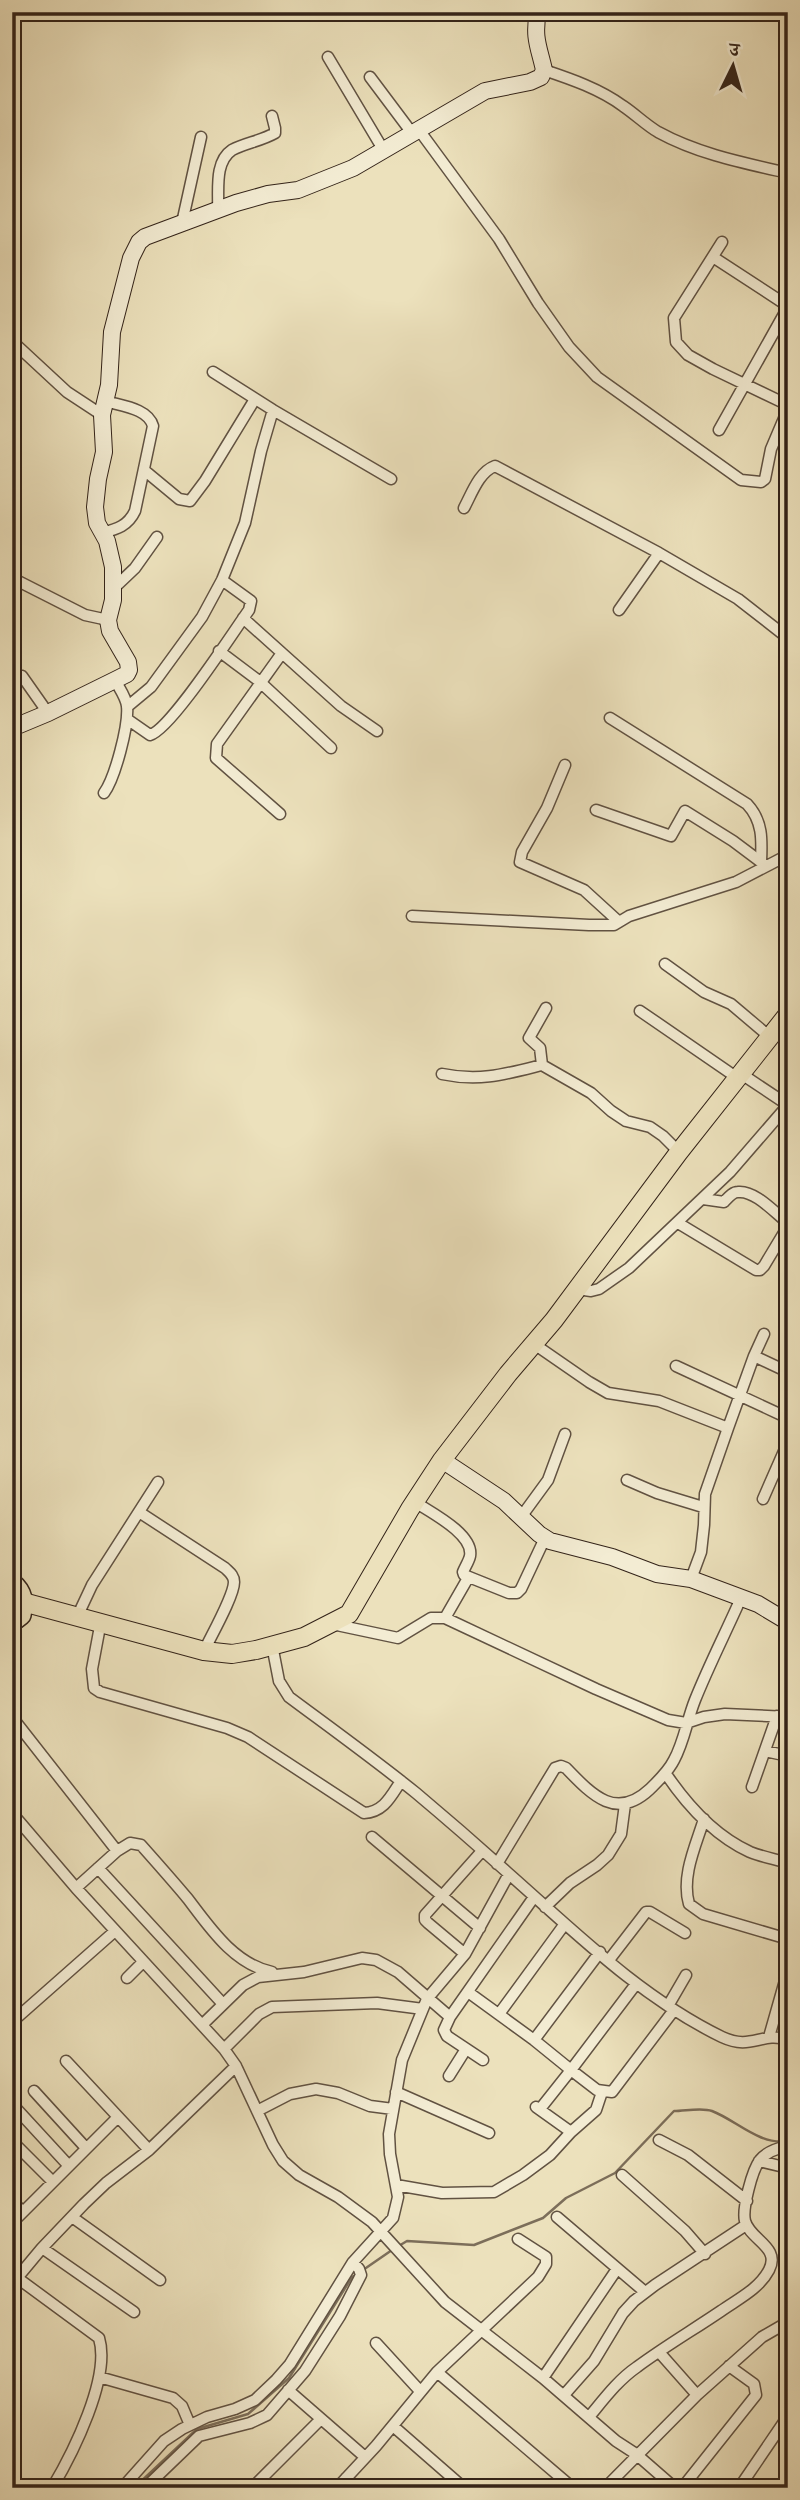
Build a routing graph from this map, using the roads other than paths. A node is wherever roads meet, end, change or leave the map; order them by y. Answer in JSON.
{"nodes":[{"id":1,"x":538,"y":12,"type":"edge"},
{"id":2,"x":328,"y":57,"type":"dead end"},
{"id":3,"x":544,"y":70,"type":"junction"},
{"id":4,"x":370,"y":77,"type":"dead end"},
{"id":5,"x":272,"y":116,"type":"dead end"},
{"id":6,"x":416,"y":131,"type":"junction"},
{"id":7,"x":201,"y":137,"type":"dead end"},
{"id":8,"x":384,"y":150,"type":"junction"},
{"id":9,"x":788,"y":173,"type":"edge"},
{"id":10,"x":218,"y":209,"type":"junction"},
{"id":11,"x":182,"y":223,"type":"junction"},
{"id":12,"x":722,"y":242,"type":"dead end"},
{"id":13,"x":713,"y":257,"type":"junction"},
{"id":14,"x":788,"y":307,"type":"edge"},
{"id":15,"x":12,"y":341,"type":"edge"},
{"id":16,"x":213,"y":372,"type":"dead end"},
{"id":17,"x":745,"y":385,"type":"junction"},
{"id":18,"x":254,"y":398,"type":"junction"},
{"id":19,"x":787,"y":404,"type":"edge"},
{"id":20,"x":104,"y":408,"type":"junction"},
{"id":21,"x":273,"y":410,"type":"junction"},
{"id":22,"x":719,"y":430,"type":"dead end"},
{"id":23,"x":144,"y":470,"type":"junction"},
{"id":24,"x":391,"y":479,"type":"dead end"},
{"id":25,"x":464,"y":508,"type":"dead end"},
{"id":26,"x":102,"y":533,"type":"junction"},
{"id":27,"x":157,"y":537,"type":"dead end"},
{"id":28,"x":659,"y":553,"type":"junction"},
{"id":29,"x":12,"y":578,"type":"edge"},
{"id":30,"x":222,"y":580,"type":"junction"},
{"id":31,"x":115,"y":587,"type":"junction"},
{"id":32,"x":619,"y":610,"type":"dead end"},
{"id":33,"x":243,"y":618,"type":"junction"},
{"id":34,"x":108,"y":620,"type":"junction"},
{"id":35,"x":788,"y":638,"type":"edge"},
{"id":36,"x":219,"y":651,"type":"junction"},
{"id":37,"x":282,"y":653,"type":"junction"},
{"id":38,"x":22,"y":676,"type":"dead end"},
{"id":39,"x":115,"y":681,"type":"junction"},
{"id":40,"x":259,"y":681,"type":"junction"},
{"id":41,"x":127,"y":707,"type":"junction"},
{"id":42,"x":48,"y":713,"type":"junction"},
{"id":43,"x":610,"y":718,"type":"dead end"},
{"id":44,"x":127,"y":719,"type":"junction"},
{"id":45,"x":12,"y":728,"type":"edge"},
{"id":46,"x":377,"y":731,"type":"dead end"},
{"id":47,"x":331,"y":748,"type":"dead end"},
{"id":48,"x":565,"y":765,"type":"dead end"},
{"id":49,"x":104,"y":793,"type":"dead end"},
{"id":50,"x":596,"y":810,"type":"dead end"},
{"id":51,"x":280,"y":814,"type":"dead end"},
{"id":52,"x":788,"y":855,"type":"edge"},
{"id":53,"x":764,"y":864,"type":"junction"},
{"id":54,"x":412,"y":916,"type":"dead end"},
{"id":55,"x":618,"y":921,"type":"junction"},
{"id":56,"x":665,"y":964,"type":"dead end"},
{"id":57,"x":546,"y":1008,"type":"dead end"},
{"id":58,"x":640,"y":1011,"type":"dead end"},
{"id":59,"x":788,"y":1014,"type":"edge"},
{"id":60,"x":770,"y":1037,"type":"junction"},
{"id":61,"x":542,"y":1065,"type":"junction"},
{"id":62,"x":442,"y":1074,"type":"dead end"},
{"id":63,"x":738,"y":1075,"type":"junction"},
{"id":64,"x":788,"y":1105,"type":"edge"},
{"id":65,"x":679,"y":1152,"type":"junction"},
{"id":66,"x":703,"y":1199,"type":"junction"},
{"id":67,"x":678,"y":1223,"type":"junction"},
{"id":68,"x":788,"y":1224,"type":"edge"},
{"id":69,"x":577,"y":1289,"type":"junction"},
{"id":70,"x":764,"y":1334,"type":"dead end"},
{"id":71,"x":534,"y":1344,"type":"junction"},
{"id":72,"x":754,"y":1356,"type":"junction"},
{"id":73,"x":676,"y":1366,"type":"dead end"},
{"id":74,"x":788,"y":1372,"type":"edge"},
{"id":75,"x":738,"y":1394,"type":"junction"},
{"id":76,"x":788,"y":1418,"type":"edge"},
{"id":77,"x":728,"y":1428,"type":"junction"},
{"id":78,"x":565,"y":1434,"type":"dead end"},
{"id":79,"x":788,"y":1442,"type":"edge"},
{"id":80,"x":442,"y":1460,"type":"junction"},
{"id":81,"x":627,"y":1480,"type":"dead end"},
{"id":82,"x":158,"y":1482,"type":"dead end"},
{"id":83,"x":763,"y":1499,"type":"dead end"},
{"id":84,"x":415,"y":1502,"type":"junction"},
{"id":85,"x":703,"y":1507,"type":"junction"},
{"id":86,"x":139,"y":1512,"type":"junction"},
{"id":87,"x":521,"y":1517,"type":"junction"},
{"id":88,"x":545,"y":1538,"type":"junction"},
{"id":89,"x":468,"y":1578,"type":"junction"},
{"id":90,"x":691,"y":1579,"type":"junction"},
{"id":91,"x":12,"y":1583,"type":"edge"},
{"id":92,"x":741,"y":1598,"type":"junction"},
{"id":93,"x":23,"y":1602,"type":"junction"},
{"id":94,"x":786,"y":1613,"type":"edge"},
{"id":95,"x":77,"y":1617,"type":"junction"},
{"id":96,"x":445,"y":1618,"type":"junction"},
{"id":97,"x":101,"y":1621,"type":"junction"},
{"id":98,"x":12,"y":1622,"type":"edge"},
{"id":99,"x":330,"y":1624,"type":"junction"},
{"id":100,"x":272,"y":1646,"type":"junction"},
{"id":101,"x":204,"y":1651,"type":"junction"},
{"id":102,"x":12,"y":1717,"type":"edge"},
{"id":103,"x":782,"y":1717,"type":"edge"},
{"id":104,"x":686,"y":1723,"type":"junction"},
{"id":105,"x":765,"y":1751,"type":"junction"},
{"id":106,"x":788,"y":1756,"type":"edge"},
{"id":107,"x":666,"y":1774,"type":"junction"},
{"id":108,"x":401,"y":1781,"type":"junction"},
{"id":109,"x":752,"y":1787,"type":"dead end"},
{"id":110,"x":625,"y":1804,"type":"junction"},
{"id":111,"x":12,"y":1813,"type":"edge"},
{"id":112,"x":704,"y":1819,"type":"junction"},
{"id":113,"x":372,"y":1837,"type":"dead end"},
{"id":114,"x":117,"y":1851,"type":"junction"},
{"id":115,"x":482,"y":1851,"type":"junction"},
{"id":116,"x":788,"y":1863,"type":"edge"},
{"id":117,"x":497,"y":1864,"type":"junction"},
{"id":118,"x":98,"y":1868,"type":"junction"},
{"id":119,"x":509,"y":1874,"type":"junction"},
{"id":120,"x":76,"y":1888,"type":"junction"},
{"id":121,"x":442,"y":1896,"type":"junction"},
{"id":122,"x":534,"y":1896,"type":"junction"},
{"id":123,"x":545,"y":1907,"type":"junction"},
{"id":124,"x":564,"y":1925,"type":"junction"},
{"id":125,"x":480,"y":1928,"type":"junction"},
{"id":126,"x":115,"y":1931,"type":"junction"},
{"id":127,"x":685,"y":1933,"type":"dead end"},
{"id":128,"x":788,"y":1939,"type":"edge"},
{"id":129,"x":465,"y":1954,"type":"junction"},
{"id":130,"x":605,"y":1956,"type":"junction"},
{"id":131,"x":143,"y":1962,"type":"junction"},
{"id":132,"x":788,"y":1970,"type":"edge"},
{"id":133,"x":277,"y":1973,"type":"junction"},
{"id":134,"x":686,"y":1975,"type":"dead end"},
{"id":135,"x":127,"y":1978,"type":"dead end"},
{"id":136,"x":636,"y":1984,"type":"junction"},
{"id":137,"x":468,"y":1992,"type":"junction"},
{"id":138,"x":223,"y":2004,"type":"junction"},
{"id":139,"x":425,"y":2004,"type":"junction"},
{"id":140,"x":671,"y":2008,"type":"junction"},
{"id":141,"x":783,"y":2013,"type":"edge"},
{"id":142,"x":499,"y":2014,"type":"junction"},
{"id":143,"x":450,"y":2017,"type":"junction"},
{"id":144,"x":12,"y":2022,"type":"edge"},
{"id":145,"x":203,"y":2024,"type":"junction"},
{"id":146,"x":769,"y":2037,"type":"junction"},
{"id":147,"x":534,"y":2040,"type":"junction"},
{"id":148,"x":788,"y":2040,"type":"edge"},
{"id":149,"x":224,"y":2049,"type":"junction"},
{"id":150,"x":466,"y":2049,"type":"junction"},
{"id":151,"x":483,"y":2060,"type":"dead end"},
{"id":152,"x":66,"y":2061,"type":"dead end"},
{"id":153,"x":236,"y":2066,"type":"junction"},
{"id":154,"x":571,"y":2070,"type":"junction"},
{"id":155,"x":449,"y":2076,"type":"dead end"},
{"id":156,"x":34,"y":2091,"type":"dead end"},
{"id":157,"x":396,"y":2092,"type":"junction"},
{"id":158,"x":603,"y":2092,"type":"junction"},
{"id":159,"x":13,"y":2107,"type":"edge"},
{"id":160,"x":393,"y":2109,"type":"junction"},
{"id":161,"x":257,"y":2110,"type":"junction"},
{"id":162,"x":118,"y":2117,"type":"junction"},
{"id":163,"x":571,"y":2132,"type":"junction"},
{"id":164,"x":489,"y":2133,"type":"dead end"},
{"id":165,"x":659,"y":2140,"type":"dead end"},
{"id":166,"x":12,"y":2141,"type":"edge"},
{"id":167,"x":788,"y":2146,"type":"edge"},
{"id":168,"x":86,"y":2148,"type":"junction"},
{"id":169,"x":149,"y":2150,"type":"junction"},
{"id":170,"x":759,"y":2161,"type":"junction"},
{"id":171,"x":69,"y":2166,"type":"junction"},
{"id":172,"x":788,"y":2168,"type":"edge"},
{"id":173,"x":622,"y":2175,"type":"dead end"},
{"id":174,"x":53,"y":2182,"type":"junction"},
{"id":175,"x":396,"y":2185,"type":"junction"},
{"id":176,"x":12,"y":2201,"type":"edge"},
{"id":177,"x":747,"y":2201,"type":"junction"},
{"id":178,"x":23,"y":2212,"type":"junction"},
{"id":179,"x":72,"y":2217,"type":"junction"},
{"id":180,"x":557,"y":2217,"type":"dead end"},
{"id":181,"x":12,"y":2223,"type":"edge"},
{"id":182,"x":746,"y":2225,"type":"junction"},
{"id":183,"x":383,"y":2231,"type":"junction"},
{"id":184,"x":518,"y":2238,"type":"dead end"},
{"id":185,"x":42,"y":2248,"type":"junction"},
{"id":186,"x":705,"y":2254,"type":"junction"},
{"id":187,"x":357,"y":2269,"type":"junction"},
{"id":188,"x":617,"y":2269,"type":"junction"},
{"id":189,"x":14,"y":2280,"type":"edge"},
{"id":190,"x":160,"y":2280,"type":"dead end"},
{"id":191,"x":645,"y":2292,"type":"junction"},
{"id":192,"x":134,"y":2312,"type":"dead end"},
{"id":193,"x":787,"y":2323,"type":"edge"},
{"id":194,"x":482,"y":2332,"type":"junction"},
{"id":195,"x":376,"y":2343,"type":"dead end"},
{"id":196,"x":659,"y":2352,"type":"junction"},
{"id":197,"x":729,"y":2366,"type":"junction"},
{"id":198,"x":437,"y":2372,"type":"junction"},
{"id":199,"x":99,"y":2376,"type":"junction"},
{"id":200,"x":543,"y":2378,"type":"junction"},
{"id":201,"x":288,"y":2390,"type":"junction"},
{"id":202,"x":420,"y":2391,"type":"junction"},
{"id":203,"x":564,"y":2395,"type":"junction"},
{"id":204,"x":697,"y":2395,"type":"junction"},
{"id":205,"x":788,"y":2416,"type":"edge"},
{"id":206,"x":589,"y":2417,"type":"junction"},
{"id":207,"x":321,"y":2419,"type":"junction"},
{"id":208,"x":190,"y":2425,"type":"junction"},
{"id":209,"x":393,"y":2426,"type":"junction"},
{"id":210,"x":782,"y":2433,"type":"edge"},
{"id":211,"x":636,"y":2454,"type":"junction"},
{"id":212,"x":365,"y":2457,"type":"junction"},
{"id":213,"x":346,"y":2478,"type":"junction"},
{"id":214,"x":151,"y":2486,"type":"edge"},
{"id":215,"x":52,"y":2488,"type":"edge"},
{"id":216,"x":122,"y":2488,"type":"edge"},
{"id":217,"x":252,"y":2488,"type":"edge"},
{"id":218,"x":337,"y":2488,"type":"edge"},
{"id":219,"x":359,"y":2488,"type":"edge"},
{"id":220,"x":464,"y":2488,"type":"edge"},
{"id":221,"x":573,"y":2488,"type":"edge"},
{"id":222,"x":605,"y":2488,"type":"edge"},
{"id":223,"x":675,"y":2488,"type":"edge"},
{"id":224,"x":682,"y":2488,"type":"edge"},
{"id":225,"x":738,"y":2488,"type":"edge"}],
"edges":[{"from":1,"to":3,"type":"street"},
{"from":2,"to":8,"type":"street"},
{"from":3,"to":6,"type":"street"},
{"from":3,"to":9,"type":"street"},
{"from":4,"to":6,"type":"street"},
{"from":5,"to":10,"type":"street"},
{"from":6,"to":8,"type":"street"},
{"from":6,"to":19,"type":"street"},
{"from":7,"to":11,"type":"street"},
{"from":8,"to":10,"type":"street"},
{"from":10,"to":11,"type":"street"},
{"from":11,"to":20,"type":"street"},
{"from":12,"to":13,"type":"street"},
{"from":13,"to":14,"type":"street"},
{"from":13,"to":17,"type":"street"},
{"from":14,"to":17,"type":"street"},
{"from":15,"to":20,"type":"street"},
{"from":16,"to":18,"type":"street"},
{"from":17,"to":19,"type":"street"},
{"from":17,"to":22,"type":"street"},
{"from":18,"to":21,"type":"street"},
{"from":18,"to":23,"type":"street"},
{"from":20,"to":23,"type":"street"},
{"from":20,"to":26,"type":"street"},
{"from":21,"to":24,"type":"street"},
{"from":21,"to":30,"type":"street"},
{"from":23,"to":26,"type":"street"},
{"from":25,"to":28,"type":"street"},
{"from":26,"to":31,"type":"street"},
{"from":27,"to":31,"type":"street"},
{"from":28,"to":32,"type":"street"},
{"from":28,"to":35,"type":"street"},
{"from":29,"to":34,"type":"street"},
{"from":30,"to":33,"type":"street"},
{"from":30,"to":41,"type":"street"},
{"from":31,"to":34,"type":"street"},
{"from":33,"to":36,"type":"street"},
{"from":33,"to":37,"type":"street"},
{"from":34,"to":39,"type":"street"},
{"from":36,"to":40,"type":"street"},
{"from":36,"to":44,"type":"street"},
{"from":37,"to":40,"type":"street"},
{"from":37,"to":46,"type":"street"},
{"from":38,"to":42,"type":"street"},
{"from":39,"to":41,"type":"street"},
{"from":39,"to":42,"type":"street"},
{"from":40,"to":47,"type":"street"},
{"from":40,"to":51,"type":"street"},
{"from":41,"to":44,"type":"street"},
{"from":42,"to":45,"type":"street"},
{"from":43,"to":53,"type":"street"},
{"from":44,"to":49,"type":"street"},
{"from":48,"to":55,"type":"street"},
{"from":50,"to":53,"type":"street"},
{"from":52,"to":53,"type":"street"},
{"from":53,"to":55,"type":"street"},
{"from":54,"to":55,"type":"street"},
{"from":56,"to":60,"type":"street"},
{"from":57,"to":61,"type":"street"},
{"from":58,"to":63,"type":"street"},
{"from":59,"to":60,"type":"main road"},
{"from":60,"to":63,"type":"main road"},
{"from":61,"to":62,"type":"street"},
{"from":61,"to":65,"type":"street"},
{"from":63,"to":64,"type":"street"},
{"from":63,"to":65,"type":"main road"},
{"from":64,"to":66,"type":"street"},
{"from":65,"to":69,"type":"main road"},
{"from":66,"to":67,"type":"street"},
{"from":66,"to":68,"type":"street"},
{"from":67,"to":68,"type":"street"},
{"from":67,"to":69,"type":"street"},
{"from":69,"to":71,"type":"main road"},
{"from":70,"to":72,"type":"street"},
{"from":71,"to":77,"type":"street"},
{"from":71,"to":80,"type":"main road"},
{"from":72,"to":74,"type":"street"},
{"from":72,"to":75,"type":"street"},
{"from":73,"to":75,"type":"street"},
{"from":75,"to":76,"type":"street"},
{"from":75,"to":77,"type":"street"},
{"from":77,"to":85,"type":"street"},
{"from":78,"to":87,"type":"street"},
{"from":79,"to":83,"type":"street"},
{"from":80,"to":84,"type":"main road"},
{"from":80,"to":87,"type":"street"},
{"from":81,"to":85,"type":"street"},
{"from":82,"to":86,"type":"street"},
{"from":84,"to":89,"type":"street"},
{"from":84,"to":99,"type":"main road"},
{"from":85,"to":90,"type":"street"},
{"from":86,"to":95,"type":"street"},
{"from":86,"to":101,"type":"street"},
{"from":87,"to":88,"type":"street"},
{"from":88,"to":89,"type":"street"},
{"from":88,"to":90,"type":"street"},
{"from":89,"to":96,"type":"street"},
{"from":90,"to":92,"type":"street"},
{"from":91,"to":93,"type":"highway"},
{"from":92,"to":94,"type":"street"},
{"from":92,"to":104,"type":"street"},
{"from":93,"to":95,"type":"main road"},
{"from":93,"to":98,"type":"highway"},
{"from":95,"to":97,"type":"main road"},
{"from":96,"to":99,"type":"street"},
{"from":96,"to":104,"type":"street"},
{"from":97,"to":101,"type":"main road"},
{"from":97,"to":108,"type":"street"},
{"from":99,"to":100,"type":"main road"},
{"from":100,"to":101,"type":"main road"},
{"from":100,"to":108,"type":"street"},
{"from":102,"to":114,"type":"street"},
{"from":103,"to":104,"type":"street"},
{"from":103,"to":105,"type":"street"},
{"from":104,"to":107,"type":"street"},
{"from":105,"to":106,"type":"street"},
{"from":105,"to":109,"type":"street"},
{"from":107,"to":110,"type":"street"},
{"from":107,"to":112,"type":"street"},
{"from":108,"to":115,"type":"street"},
{"from":110,"to":117,"type":"street"},
{"from":110,"to":123,"type":"street"},
{"from":111,"to":120,"type":"street"},
{"from":112,"to":116,"type":"street"},
{"from":112,"to":128,"type":"street"},
{"from":113,"to":121,"type":"street"},
{"from":114,"to":118,"type":"street"},
{"from":114,"to":133,"type":"street"},
{"from":115,"to":117,"type":"street"},
{"from":115,"to":121,"type":"street"},
{"from":117,"to":119,"type":"street"},
{"from":118,"to":120,"type":"street"},
{"from":118,"to":138,"type":"street"},
{"from":119,"to":122,"type":"street"},
{"from":119,"to":125,"type":"street"},
{"from":120,"to":126,"type":"street"},
{"from":121,"to":125,"type":"street"},
{"from":121,"to":129,"type":"street"},
{"from":122,"to":123,"type":"street"},
{"from":122,"to":137,"type":"street"},
{"from":123,"to":124,"type":"street"},
{"from":124,"to":130,"type":"street"},
{"from":124,"to":142,"type":"street"},
{"from":125,"to":129,"type":"street"},
{"from":126,"to":131,"type":"street"},
{"from":126,"to":144,"type":"street"},
{"from":127,"to":130,"type":"street"},
{"from":129,"to":139,"type":"street"},
{"from":130,"to":136,"type":"street"},
{"from":130,"to":147,"type":"street"},
{"from":131,"to":135,"type":"street"},
{"from":131,"to":145,"type":"street"},
{"from":132,"to":141,"type":"street"},
{"from":133,"to":138,"type":"street"},
{"from":133,"to":139,"type":"street"},
{"from":134,"to":140,"type":"street"},
{"from":136,"to":140,"type":"street"},
{"from":136,"to":154,"type":"street"},
{"from":137,"to":142,"type":"street"},
{"from":137,"to":143,"type":"street"},
{"from":138,"to":145,"type":"street"},
{"from":139,"to":143,"type":"street"},
{"from":139,"to":149,"type":"street"},
{"from":139,"to":157,"type":"street"},
{"from":140,"to":146,"type":"street"},
{"from":140,"to":158,"type":"street"},
{"from":141,"to":146,"type":"street"},
{"from":142,"to":147,"type":"street"},
{"from":143,"to":150,"type":"street"},
{"from":145,"to":149,"type":"street"},
{"from":146,"to":148,"type":"street"},
{"from":147,"to":154,"type":"street"},
{"from":149,"to":153,"type":"street"},
{"from":150,"to":151,"type":"street"},
{"from":150,"to":155,"type":"street"},
{"from":152,"to":162,"type":"street"},
{"from":153,"to":161,"type":"street"},
{"from":153,"to":169,"type":"street"},
{"from":154,"to":158,"type":"street"},
{"from":154,"to":163,"type":"street"},
{"from":156,"to":168,"type":"street"},
{"from":157,"to":160,"type":"street"},
{"from":157,"to":164,"type":"street"},
{"from":158,"to":163,"type":"street"},
{"from":159,"to":171,"type":"street"},
{"from":160,"to":161,"type":"street"},
{"from":160,"to":175,"type":"street"},
{"from":161,"to":183,"type":"street"},
{"from":162,"to":168,"type":"street"},
{"from":162,"to":169,"type":"street"},
{"from":163,"to":175,"type":"street"},
{"from":165,"to":177,"type":"street"},
{"from":166,"to":174,"type":"street"},
{"from":167,"to":170,"type":"street"},
{"from":168,"to":171,"type":"street"},
{"from":169,"to":179,"type":"street"},
{"from":170,"to":172,"type":"street"},
{"from":170,"to":177,"type":"street"},
{"from":171,"to":174,"type":"street"},
{"from":173,"to":186,"type":"street"},
{"from":174,"to":178,"type":"street"},
{"from":175,"to":183,"type":"street"},
{"from":176,"to":178,"type":"street"},
{"from":177,"to":182,"type":"street"},
{"from":178,"to":181,"type":"street"},
{"from":179,"to":185,"type":"street"},
{"from":179,"to":190,"type":"street"},
{"from":180,"to":188,"type":"street"},
{"from":182,"to":186,"type":"street"},
{"from":182,"to":196,"type":"street"},
{"from":183,"to":187,"type":"street"},
{"from":183,"to":194,"type":"street"},
{"from":184,"to":194,"type":"street"},
{"from":185,"to":189,"type":"street"},
{"from":185,"to":192,"type":"street"},
{"from":186,"to":191,"type":"street"},
{"from":187,"to":201,"type":"street"},
{"from":187,"to":208,"type":"street"},
{"from":188,"to":191,"type":"street"},
{"from":188,"to":200,"type":"street"},
{"from":189,"to":199,"type":"street"},
{"from":191,"to":203,"type":"street"},
{"from":193,"to":197,"type":"street"},
{"from":194,"to":198,"type":"street"},
{"from":194,"to":200,"type":"street"},
{"from":195,"to":202,"type":"street"},
{"from":196,"to":204,"type":"street"},
{"from":196,"to":206,"type":"street"},
{"from":197,"to":204,"type":"street"},
{"from":197,"to":224,"type":"street"},
{"from":198,"to":202,"type":"street"},
{"from":198,"to":221,"type":"street"},
{"from":199,"to":208,"type":"street"},
{"from":199,"to":215,"type":"street"},
{"from":200,"to":203,"type":"street"},
{"from":201,"to":207,"type":"street"},
{"from":201,"to":214,"type":"street"},
{"from":202,"to":209,"type":"street"},
{"from":203,"to":206,"type":"street"},
{"from":204,"to":211,"type":"street"},
{"from":205,"to":210,"type":"street"},
{"from":206,"to":211,"type":"street"},
{"from":207,"to":212,"type":"street"},
{"from":207,"to":217,"type":"street"},
{"from":208,"to":216,"type":"street"},
{"from":209,"to":212,"type":"street"},
{"from":209,"to":220,"type":"street"},
{"from":210,"to":225,"type":"street"},
{"from":211,"to":222,"type":"street"},
{"from":211,"to":223,"type":"street"},
{"from":212,"to":213,"type":"street"},
{"from":213,"to":218,"type":"street"},
{"from":213,"to":219,"type":"street"}]}
